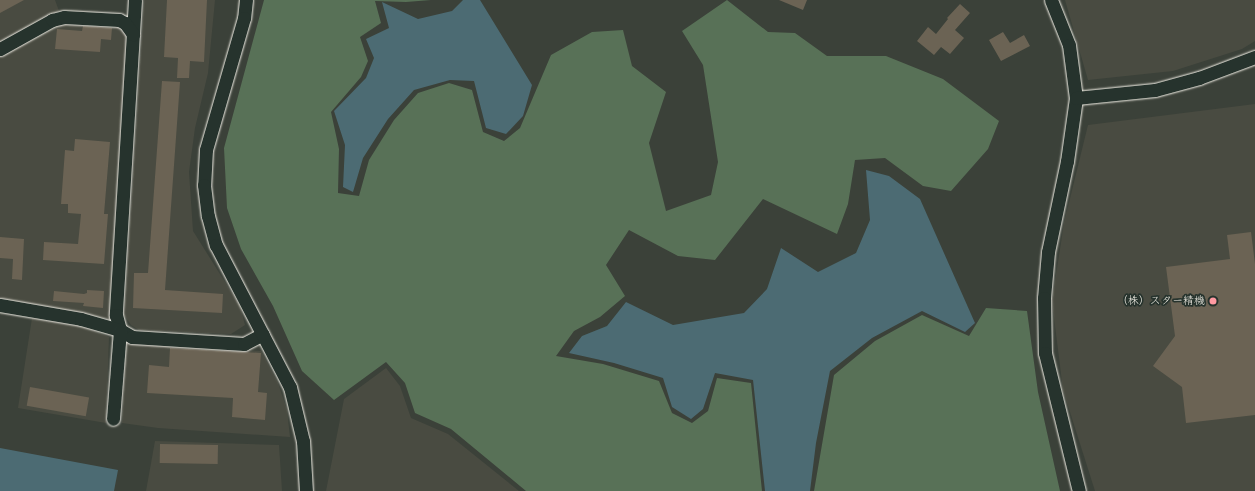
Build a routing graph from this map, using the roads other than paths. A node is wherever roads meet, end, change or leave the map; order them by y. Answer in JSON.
{"nodes":[{"id":1,"x":135,"y":0,"type":"edge"},
{"id":2,"x":246,"y":0,"type":"edge"},
{"id":3,"x":1051,"y":0,"type":"edge"},
{"id":4,"x":133,"y":34,"type":"junction"},
{"id":5,"x":0,"y":49,"type":"edge"},
{"id":6,"x":1255,"y":57,"type":"edge"},
{"id":7,"x":1076,"y":98,"type":"junction"},
{"id":8,"x":0,"y":305,"type":"edge"},
{"id":9,"x":120,"y":330,"type":"junction"},
{"id":10,"x":263,"y":334,"type":"junction"},
{"id":11,"x":113,"y":419,"type":"dead end"},
{"id":12,"x":306,"y":491,"type":"edge"},
{"id":13,"x":1079,"y":491,"type":"edge"}],
"edges":[{"from":1,"to":4,"type":"street"},
{"from":2,"to":10,"type":"street"},
{"from":3,"to":7,"type":"street"},
{"from":4,"to":5,"type":"street"},
{"from":4,"to":9,"type":"street"},
{"from":6,"to":7,"type":"street"},
{"from":7,"to":13,"type":"street"},
{"from":8,"to":9,"type":"street"},
{"from":9,"to":10,"type":"street"},
{"from":9,"to":11,"type":"street"},
{"from":10,"to":12,"type":"street"}]}
